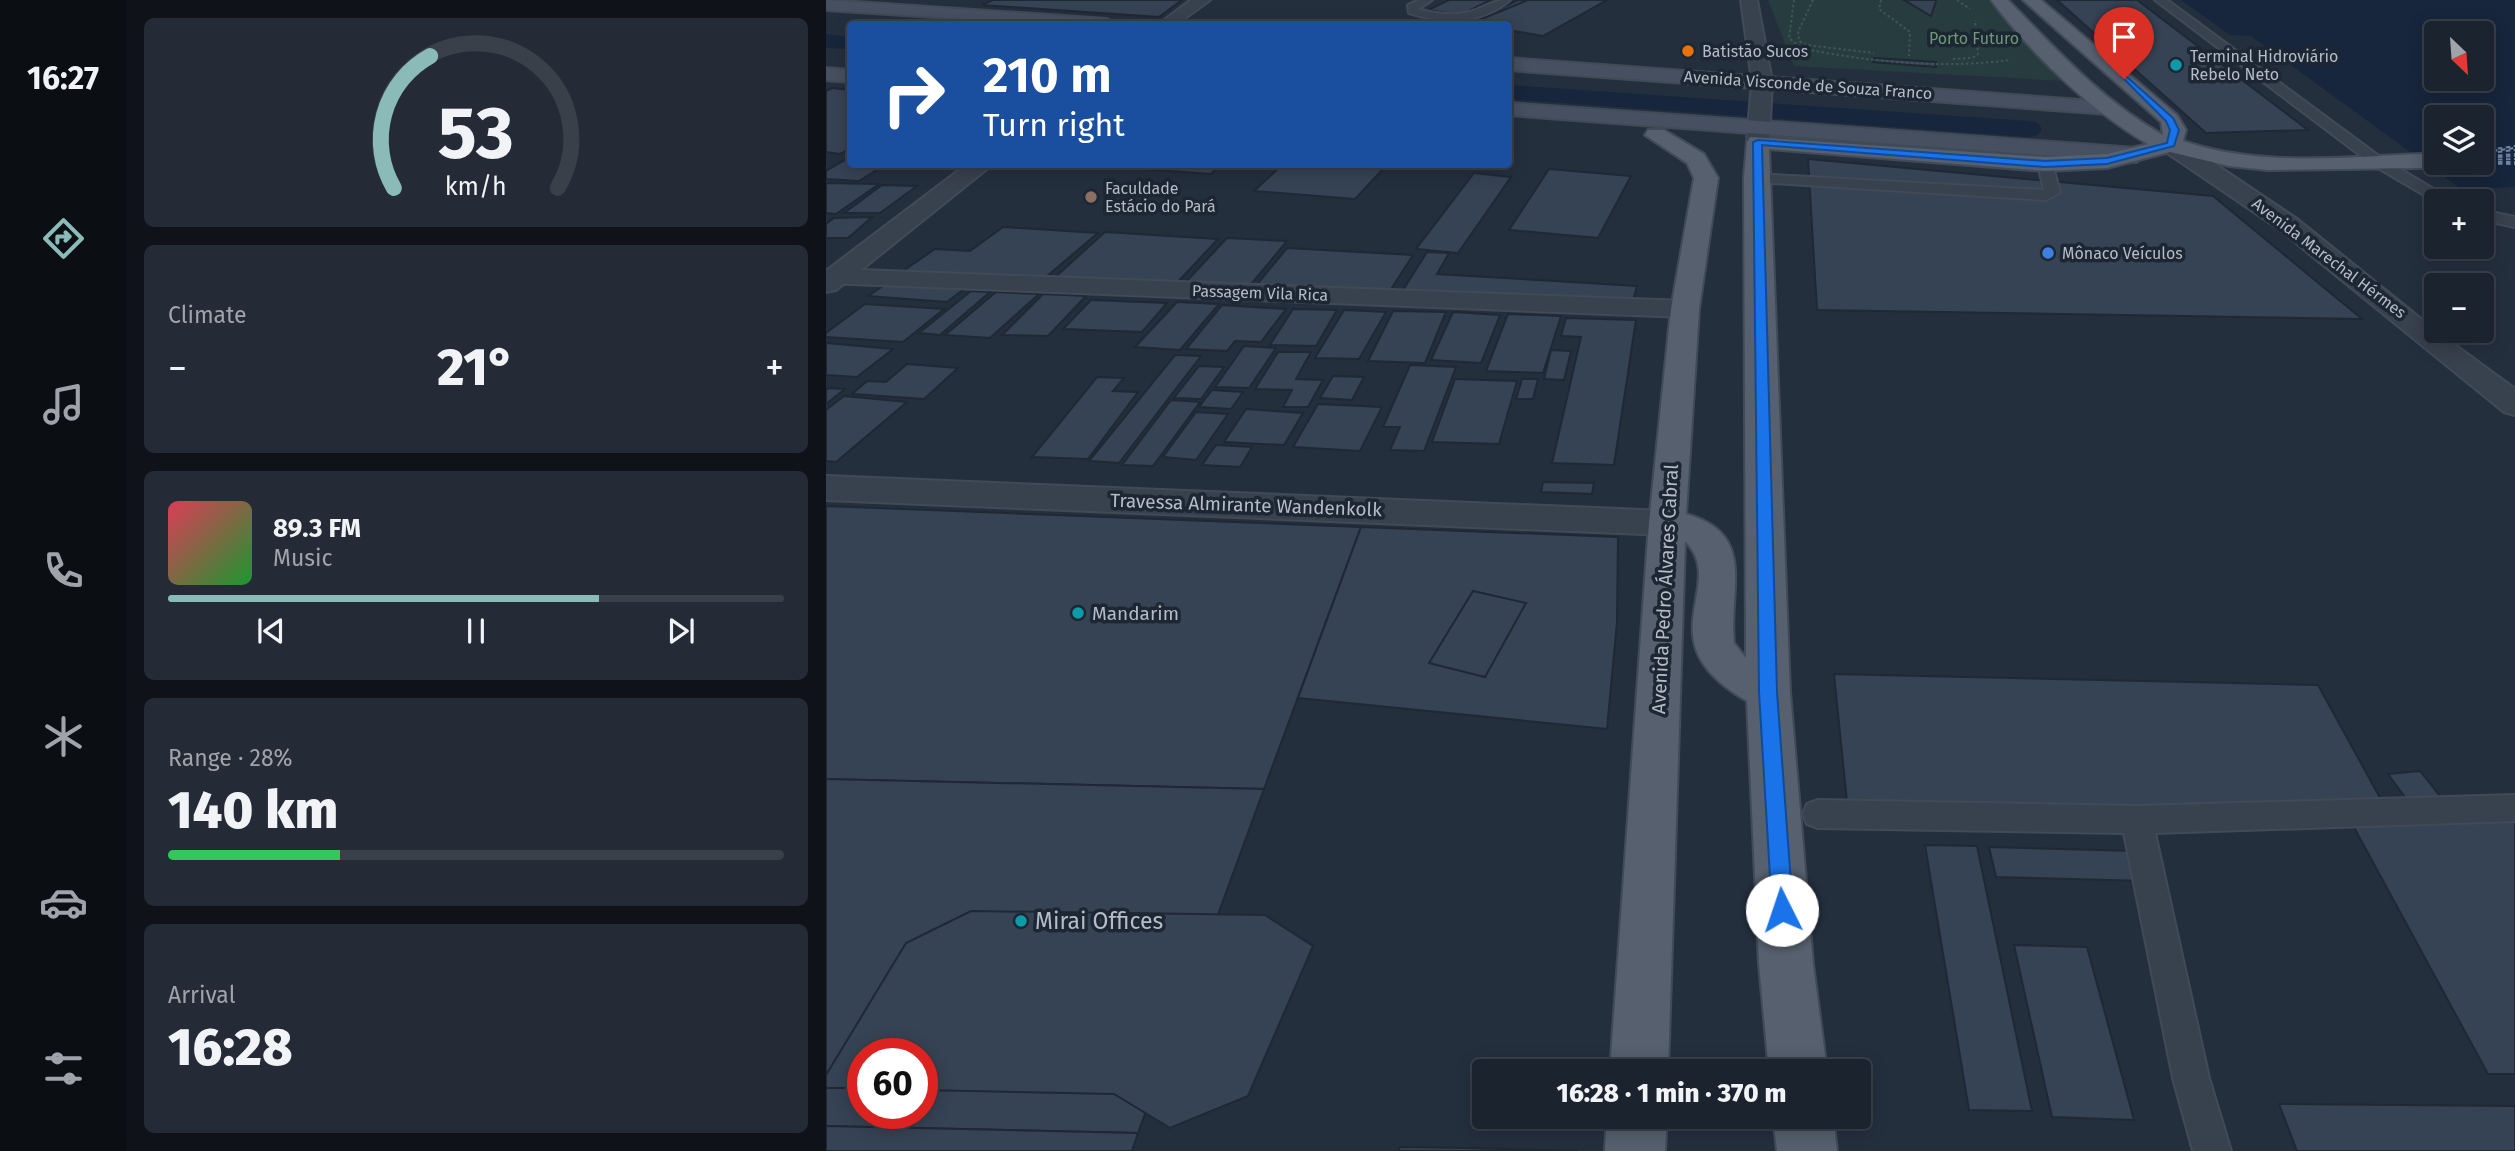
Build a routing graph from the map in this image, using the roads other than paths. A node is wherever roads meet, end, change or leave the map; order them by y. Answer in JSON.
{"nodes":[{"id":1,"x":1202,"y":0,"type":"edge"},
{"id":2,"x":1427,"y":0,"type":"edge"},
{"id":3,"x":1505,"y":0,"type":"edge"},
{"id":4,"x":1749,"y":0,"type":"edge"},
{"id":5,"x":1999,"y":0,"type":"edge"},
{"id":6,"x":2031,"y":0,"type":"edge"},
{"id":7,"x":2160,"y":0,"type":"edge"},
{"id":8,"x":826,"y":5,"type":"edge"},
{"id":9,"x":1462,"y":18,"type":"junction"},
{"id":10,"x":826,"y":20,"type":"edge"},
{"id":11,"x":847,"y":21,"type":"edge"},
{"id":12,"x":1063,"y":21,"type":"edge"},
{"id":13,"x":1171,"y":21,"type":"edge"},
{"id":14,"x":1451,"y":21,"type":"edge"},
{"id":15,"x":1512,"y":53,"type":"edge"},
{"id":16,"x":826,"y":58,"type":"edge"},
{"id":17,"x":847,"y":60,"type":"edge"},
{"id":18,"x":1512,"y":65,"type":"edge"},
{"id":19,"x":826,"y":74,"type":"edge"},
{"id":20,"x":847,"y":76,"type":"edge"},
{"id":21,"x":2084,"y":87,"type":"junction"},
{"id":22,"x":2108,"y":108,"type":"junction"},
{"id":23,"x":1512,"y":109,"type":"edge"},
{"id":24,"x":1759,"y":116,"type":"junction"},
{"id":25,"x":1512,"y":123,"type":"edge"},
{"id":26,"x":1656,"y":135,"type":"junction"},
{"id":27,"x":2171,"y":145,"type":"junction"},
{"id":28,"x":2136,"y":155,"type":"junction"},
{"id":29,"x":2421,"y":161,"type":"dead end"},
{"id":30,"x":2378,"y":162,"type":"junction"},
{"id":31,"x":2045,"y":164,"type":"junction"},
{"id":32,"x":977,"y":168,"type":"edge"},
{"id":33,"x":2425,"y":189,"type":"edge"},
{"id":34,"x":2494,"y":218,"type":"edge"},
{"id":35,"x":2515,"y":222,"type":"edge"},
{"id":36,"x":830,"y":281,"type":"edge"},
{"id":37,"x":1685,"y":309,"type":"junction"},
{"id":38,"x":2515,"y":405,"type":"edge"},
{"id":39,"x":826,"y":488,"type":"edge"},
{"id":40,"x":1667,"y":523,"type":"junction"},
{"id":41,"x":1768,"y":692,"type":"junction"},
{"id":42,"x":2515,"y":808,"type":"edge"},
{"id":43,"x":1818,"y":814,"type":"dead end"},
{"id":44,"x":2137,"y":820,"type":"junction"},
{"id":45,"x":1640,"y":1059,"type":"edge"},
{"id":46,"x":1797,"y":1059,"type":"edge"},
{"id":47,"x":1636,"y":1129,"type":"edge"},
{"id":48,"x":1804,"y":1129,"type":"edge"},
{"id":49,"x":1635,"y":1151,"type":"edge"},
{"id":50,"x":1807,"y":1151,"type":"edge"},
{"id":51,"x":2212,"y":1151,"type":"edge"}],
"edges":[{"from":1,"to":13,"type":"street"},
{"from":2,"to":9,"type":"lane"},
{"from":3,"to":9,"type":"lane"},
{"from":4,"to":24,"type":"street"},
{"from":5,"to":21,"type":"main road","name":"Avenida Marechal Hérmes"},
{"from":6,"to":27,"type":"main road"},
{"from":7,"to":30,"type":"lane"},
{"from":8,"to":12,"type":"main road"},
{"from":9,"to":14,"type":"lane"},
{"from":10,"to":11,"type":"main road"},
{"from":15,"to":24,"type":"main road","name":"Avenida Visconde de Souza Franco"},
{"from":16,"to":17,"type":"main road"},
{"from":18,"to":24,"type":"main road","name":"Avenida Visconde de Souza Franco"},
{"from":19,"to":20,"type":"main road"},
{"from":21,"to":22,"type":"main road","name":"Avenida Marechal Hérmes"},
{"from":21,"to":24,"type":"main road","name":"Avenida Visconde de Souza Franco"},
{"from":22,"to":24,"type":"main road","name":"Avenida Visconde de Souza Franco"},
{"from":22,"to":27,"type":"main road","name":"Avenida Marechal Hérmes"},
{"from":23,"to":24,"type":"main road","name":"Avenida Visconde de Souza Franco"},
{"from":24,"to":26,"type":"main road","name":"Avenida Visconde de Souza Franco"},
{"from":24,"to":28,"type":"main road","name":"Avenida Visconde de Souza Franco"},
{"from":24,"to":31,"type":"main road","name":"Avenida Visconde de Souza Franco"},
{"from":24,"to":31,"type":"lane"},
{"from":24,"to":41,"type":"main road"},
{"from":25,"to":26,"type":"main road","name":"Avenida Visconde de Souza Franco"},
{"from":26,"to":37,"type":"main road","name":"Avenida Pedro Álvares Cabral"},
{"from":27,"to":28,"type":"main road"},
{"from":27,"to":30,"type":"main road"},
{"from":27,"to":38,"type":"street","name":"Avenida Marechal Hérmes"},
{"from":28,"to":31,"type":"main road","name":"Avenida Visconde de Souza Franco"},
{"from":29,"to":30,"type":"main road"},
{"from":30,"to":33,"type":"lane"},
{"from":32,"to":36,"type":"street"},
{"from":34,"to":35,"type":"lane"},
{"from":36,"to":37,"type":"street","name":"Passagem Vila Rica"},
{"from":37,"to":40,"type":"main road","name":"Avenida Pedro Álvares Cabral"},
{"from":39,"to":40,"type":"street","name":"Travessa Almirante Wandenkolk"},
{"from":40,"to":41,"type":"main road"},
{"from":40,"to":45,"type":"main road","name":"Avenida Pedro Álvares Cabral"},
{"from":41,"to":46,"type":"main road"},
{"from":42,"to":44,"type":"lane"},
{"from":43,"to":44,"type":"lane"},
{"from":44,"to":51,"type":"lane"},
{"from":47,"to":49,"type":"main road"},
{"from":48,"to":50,"type":"main road"}]}
